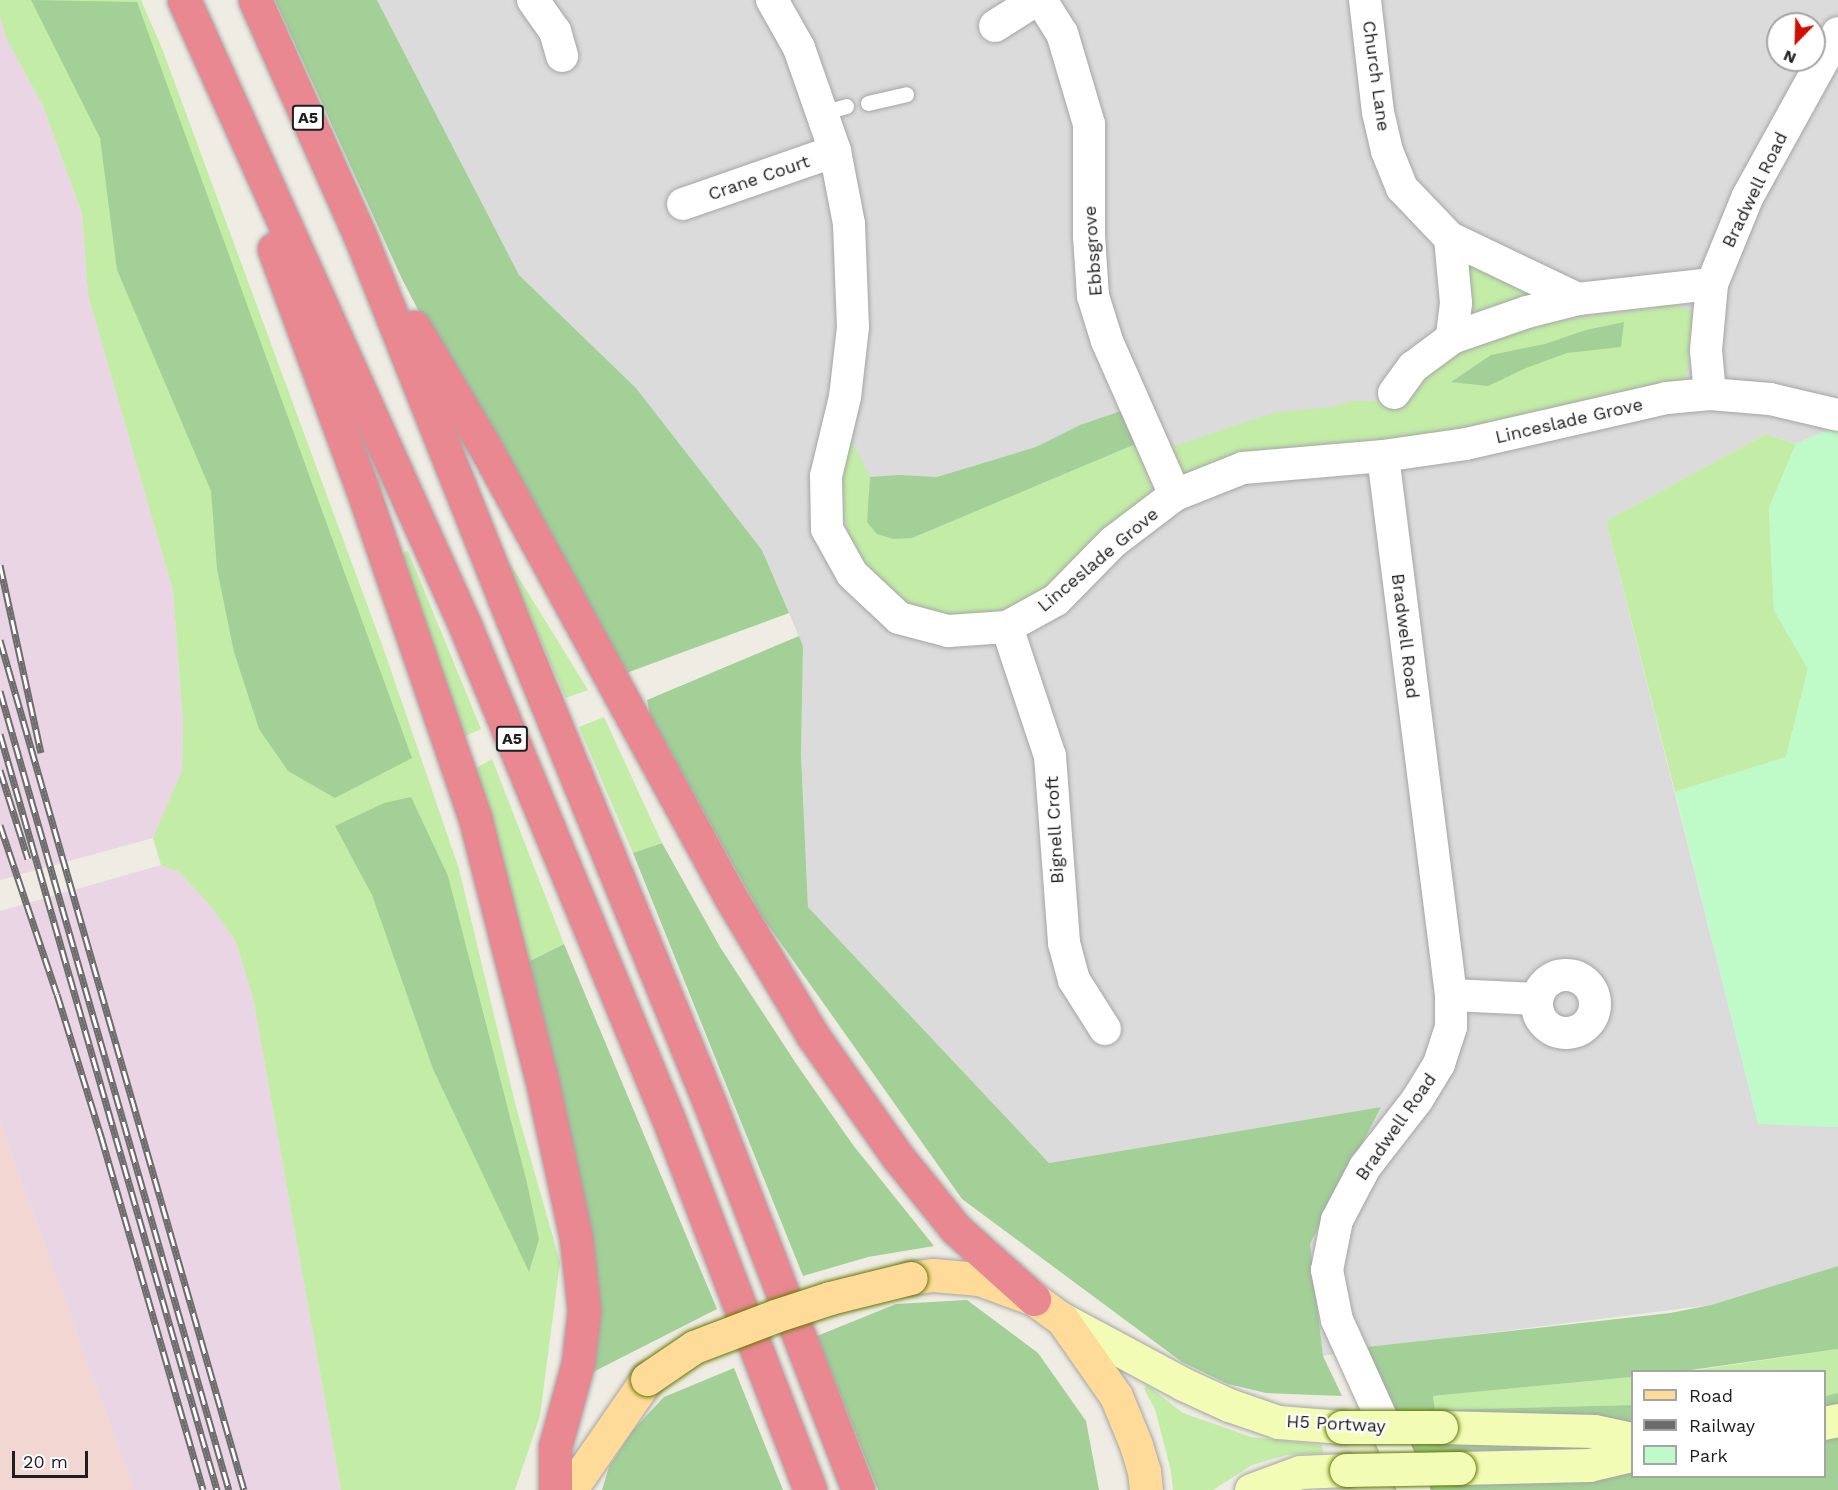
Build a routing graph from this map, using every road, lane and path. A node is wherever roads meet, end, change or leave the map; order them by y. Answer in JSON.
{"nodes":[{"id":1,"x":182,"y":0,"type":"edge"},
{"id":2,"x":255,"y":0,"type":"edge"},
{"id":3,"x":533,"y":0,"type":"edge"},
{"id":4,"x":772,"y":0,"type":"edge"},
{"id":5,"x":1036,"y":0,"type":"edge"},
{"id":6,"x":1041,"y":0,"type":"edge"},
{"id":7,"x":1365,"y":0,"type":"edge"},
{"id":8,"x":995,"y":26,"type":"dead end"},
{"id":9,"x":1838,"y":33,"type":"edge"},
{"id":10,"x":562,"y":56,"type":"dead end"},
{"id":11,"x":906,"y":94,"type":"dead end"},
{"id":12,"x":868,"y":102,"type":"dead end"},
{"id":13,"x":836,"y":151,"type":"junction"},
{"id":14,"x":683,"y":204,"type":"dead end"},
{"id":15,"x":360,"y":236,"type":"junction"},
{"id":16,"x":1450,"y":238,"type":"junction"},
{"id":17,"x":1712,"y":284,"type":"junction"},
{"id":18,"x":1578,"y":299,"type":"junction"},
{"id":19,"x":1452,"y":338,"type":"junction"},
{"id":20,"x":1394,"y":393,"type":"dead end"},
{"id":21,"x":1710,"y":394,"type":"junction"},
{"id":22,"x":1837,"y":410,"type":"edge"},
{"id":23,"x":1383,"y":456,"type":"junction"},
{"id":24,"x":1175,"y":495,"type":"junction"},
{"id":25,"x":1007,"y":627,"type":"junction"},
{"id":26,"x":1451,"y":995,"type":"junction"},
{"id":27,"x":1537,"y":999,"type":"dead end"},
{"id":28,"x":1106,"y":1029,"type":"dead end"},
{"id":29,"x":1034,"y":1299,"type":"junction"},
{"id":30,"x":1062,"y":1319,"type":"junction"},
{"id":31,"x":1631,"y":1439,"type":"edge"},
{"id":32,"x":1631,"y":1455,"type":"edge"},
{"id":33,"x":555,"y":1490,"type":"edge"},
{"id":34,"x":570,"y":1490,"type":"edge"},
{"id":35,"x":810,"y":1490,"type":"edge"},
{"id":36,"x":858,"y":1490,"type":"edge"},
{"id":37,"x":1146,"y":1490,"type":"edge"},
{"id":38,"x":1251,"y":1490,"type":"edge"},
{"id":39,"x":1414,"y":1490,"type":"edge"}],
"edges":[{"from":1,"to":33,"type":"highway"},
{"from":1,"to":35,"type":"highway","number":"A5"},
{"from":2,"to":15,"type":"highway","number":"A5"},
{"from":3,"to":10,"type":"street"},
{"from":4,"to":13,"type":"street","name":"Linceslade Grove"},
{"from":5,"to":8,"type":"street"},
{"from":6,"to":24,"type":"street","name":"Ebbsgrove"},
{"from":7,"to":16,"type":"street","name":"Church Lane"},
{"from":9,"to":17,"type":"street","name":"Bradwell Road"},
{"from":11,"to":12,"type":"lane"},
{"from":13,"to":14,"type":"street","name":"Crane Court"},
{"from":13,"to":25,"type":"street","name":"Linceslade Grove"},
{"from":15,"to":29,"type":"highway"},
{"from":15,"to":36,"type":"highway","number":"A5"},
{"from":16,"to":18,"type":"street","name":"Church Lane"},
{"from":16,"to":19,"type":"street"},
{"from":17,"to":18,"type":"street"},
{"from":17,"to":21,"type":"street","name":"Bradwell Road"},
{"from":18,"to":19,"type":"street"},
{"from":19,"to":20,"type":"street"},
{"from":21,"to":22,"type":"street","name":"Linceslade Grove"},
{"from":21,"to":23,"type":"street","name":"Linceslade Grove"},
{"from":23,"to":24,"type":"street","name":"Linceslade Grove"},
{"from":23,"to":26,"type":"street","name":"Bradwell Road"},
{"from":24,"to":25,"type":"street","name":"Linceslade Grove"},
{"from":25,"to":28,"type":"street","name":"Bignell Croft"},
{"from":26,"to":27,"type":"street"},
{"from":26,"to":39,"type":"street","name":"Bradwell Road"},
{"from":29,"to":30,"type":"main road"},
{"from":29,"to":34,"type":"main road","bridge":true},
{"from":30,"to":31,"type":"street","name":"H5 Portway","bridge":true},
{"from":30,"to":37,"type":"main road"},
{"from":32,"to":38,"type":"street","bridge":true}]}
